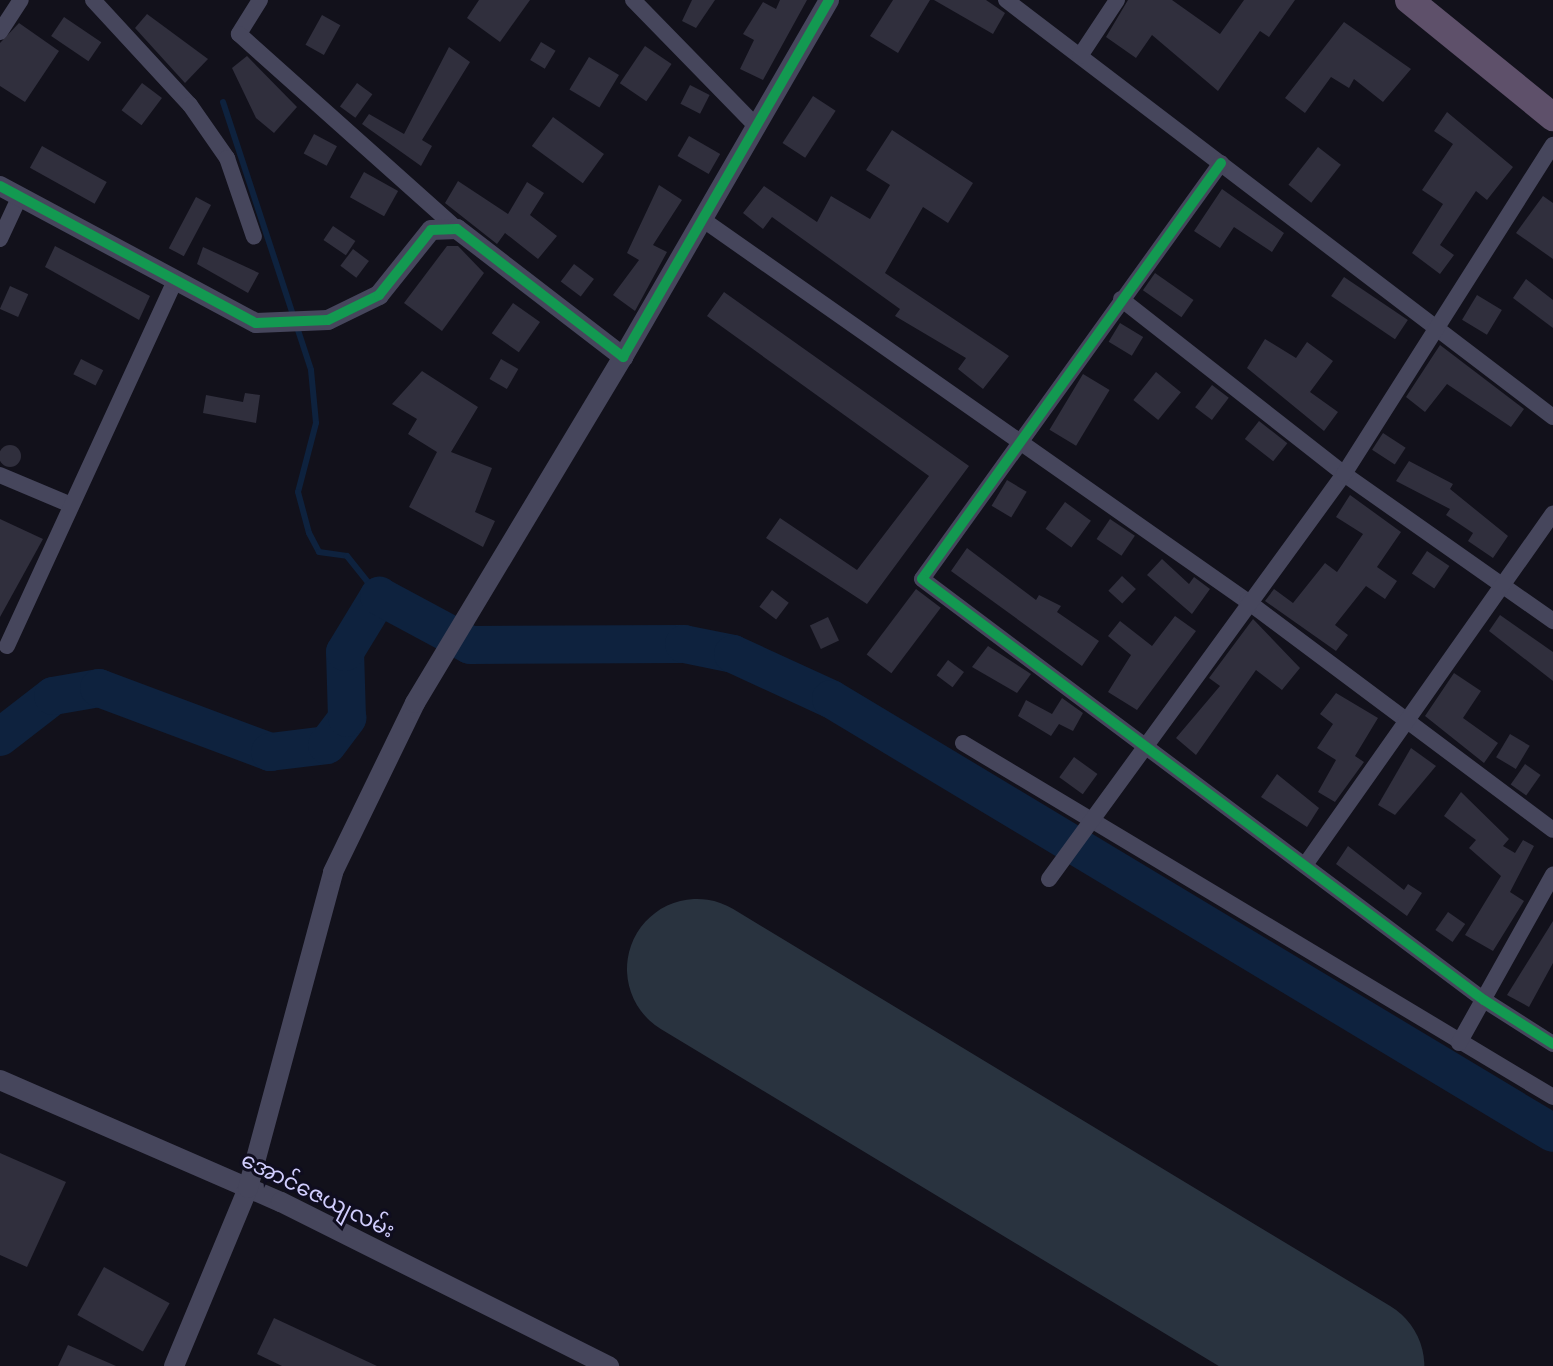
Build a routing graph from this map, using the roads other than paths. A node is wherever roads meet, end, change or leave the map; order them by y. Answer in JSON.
{"nodes":[{"id":1,"x":21,"y":0,"type":"edge"},
{"id":2,"x":93,"y":0,"type":"edge"},
{"id":3,"x":260,"y":0,"type":"edge"},
{"id":4,"x":633,"y":0,"type":"edge"},
{"id":5,"x":829,"y":0,"type":"edge"},
{"id":6,"x":1006,"y":0,"type":"edge"},
{"id":7,"x":1117,"y":0,"type":"edge"},
{"id":8,"x":1409,"y":0,"type":"edge"},
{"id":9,"x":0,"y":32,"type":"edge"},
{"id":10,"x":1080,"y":56,"type":"junction"},
{"id":11,"x":1553,"y":117,"type":"edge"},
{"id":12,"x":756,"y":126,"type":"junction"},
{"id":13,"x":1553,"y":145,"type":"edge"},
{"id":14,"x":1221,"y":163,"type":"junction"},
{"id":15,"x":0,"y":186,"type":"edge"},
{"id":16,"x":20,"y":196,"type":"junction"},
{"id":17,"x":702,"y":219,"type":"junction"},
{"id":18,"x":457,"y":229,"type":"junction"},
{"id":19,"x":254,"y":237,"type":"dead end"},
{"id":20,"x":0,"y":239,"type":"edge"},
{"id":21,"x":175,"y":280,"type":"junction"},
{"id":22,"x":1121,"y":299,"type":"junction"},
{"id":23,"x":1439,"y":328,"type":"junction"},
{"id":24,"x":623,"y":357,"type":"junction"},
{"id":25,"x":1553,"y":417,"type":"edge"},
{"id":26,"x":1020,"y":448,"type":"junction"},
{"id":27,"x":1344,"y":474,"type":"junction"},
{"id":28,"x":0,"y":475,"type":"edge"},
{"id":29,"x":71,"y":505,"type":"junction"},
{"id":30,"x":1553,"y":514,"type":"edge"},
{"id":31,"x":1503,"y":584,"type":"junction"},
{"id":32,"x":1247,"y":601,"type":"junction"},
{"id":33,"x":1553,"y":621,"type":"edge"},
{"id":34,"x":7,"y":646,"type":"dead end"},
{"id":35,"x":1407,"y":720,"type":"junction"},
{"id":36,"x":963,"y":743,"type":"dead end"},
{"id":37,"x":1147,"y":746,"type":"junction"},
{"id":38,"x":1088,"y":821,"type":"junction"},
{"id":39,"x":1553,"y":830,"type":"edge"},
{"id":40,"x":1305,"y":865,"type":"junction"},
{"id":41,"x":1553,"y":875,"type":"edge"},
{"id":42,"x":1049,"y":879,"type":"dead end"},
{"id":43,"x":1484,"y":1000,"type":"junction"},
{"id":44,"x":1459,"y":1043,"type":"junction"},
{"id":45,"x":1553,"y":1044,"type":"edge"},
{"id":46,"x":0,"y":1080,"type":"edge"},
{"id":47,"x":1553,"y":1097,"type":"edge"},
{"id":48,"x":248,"y":1188,"type":"junction"},
{"id":49,"x":174,"y":1366,"type":"edge"},
{"id":50,"x":609,"y":1366,"type":"edge"}],
"edges":[{"from":1,"to":9,"type":"street"},
{"from":2,"to":19,"type":"street"},
{"from":3,"to":18,"type":"street"},
{"from":4,"to":12,"type":"street"},
{"from":5,"to":12,"type":"street"},
{"from":6,"to":10,"type":"street"},
{"from":7,"to":10,"type":"street"},
{"from":8,"to":11,"type":"highway"},
{"from":10,"to":14,"type":"street"},
{"from":12,"to":17,"type":"street"},
{"from":13,"to":23,"type":"street"},
{"from":14,"to":22,"type":"street"},
{"from":14,"to":23,"type":"street"},
{"from":15,"to":16,"type":"street"},
{"from":16,"to":20,"type":"street"},
{"from":16,"to":21,"type":"street"},
{"from":17,"to":24,"type":"street"},
{"from":17,"to":26,"type":"street"},
{"from":18,"to":21,"type":"street"},
{"from":18,"to":24,"type":"street"},
{"from":21,"to":29,"type":"street"},
{"from":22,"to":26,"type":"street"},
{"from":22,"to":27,"type":"street"},
{"from":23,"to":25,"type":"street"},
{"from":23,"to":27,"type":"street"},
{"from":24,"to":48,"type":"street"},
{"from":26,"to":32,"type":"street"},
{"from":26,"to":37,"type":"street"},
{"from":27,"to":31,"type":"street"},
{"from":27,"to":32,"type":"street"},
{"from":28,"to":29,"type":"street"},
{"from":29,"to":34,"type":"street"},
{"from":30,"to":31,"type":"street"},
{"from":31,"to":33,"type":"street"},
{"from":31,"to":35,"type":"street"},
{"from":32,"to":35,"type":"street"},
{"from":32,"to":37,"type":"street"},
{"from":35,"to":39,"type":"street"},
{"from":35,"to":40,"type":"street"},
{"from":36,"to":38,"type":"street"},
{"from":37,"to":38,"type":"street"},
{"from":37,"to":40,"type":"street"},
{"from":38,"to":42,"type":"street"},
{"from":38,"to":44,"type":"street"},
{"from":40,"to":43,"type":"street"},
{"from":41,"to":43,"type":"street"},
{"from":43,"to":44,"type":"street"},
{"from":43,"to":45,"type":"street"},
{"from":44,"to":47,"type":"street"},
{"from":46,"to":48,"type":"street","name":"အောင်ဇေယျလမ်း"},
{"from":48,"to":49,"type":"street"},
{"from":48,"to":50,"type":"street","name":"အောင်ဇေယျလမ်း"}]}
